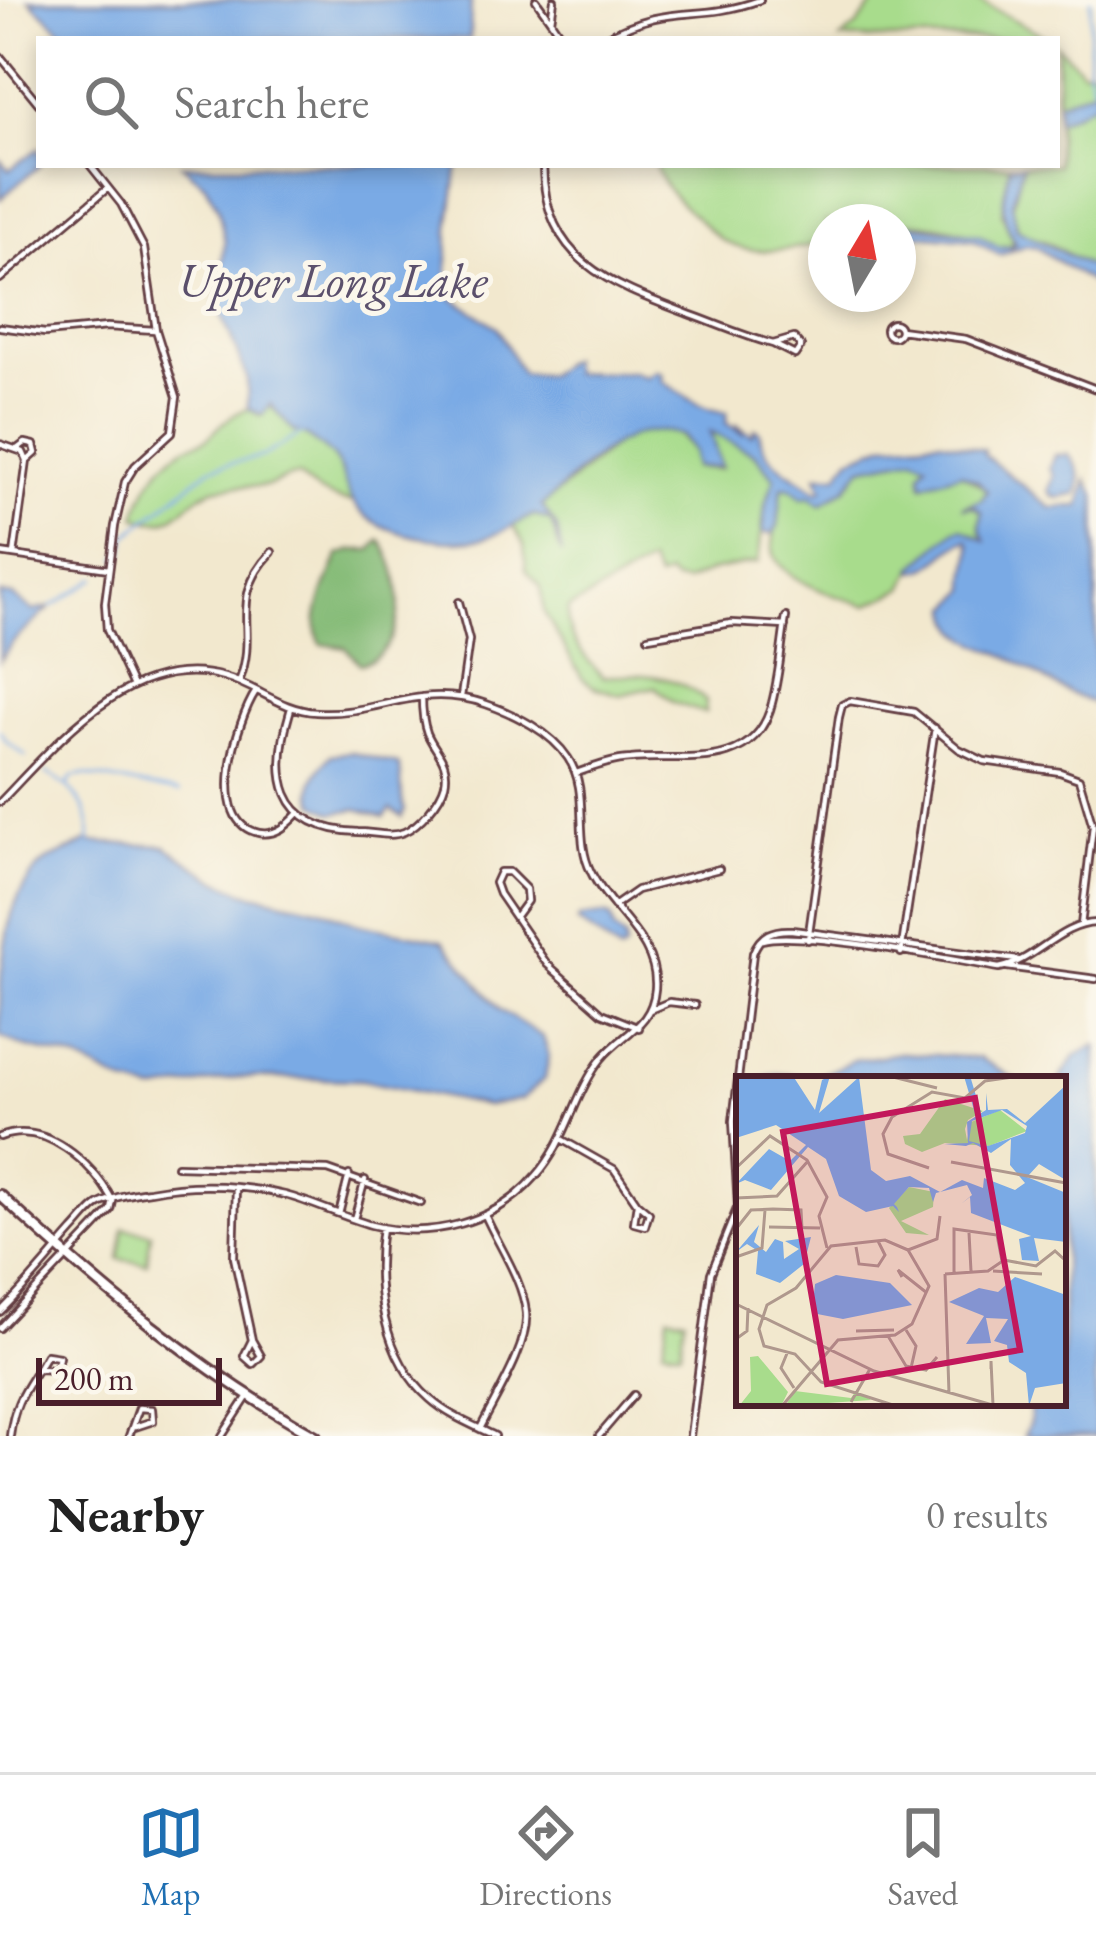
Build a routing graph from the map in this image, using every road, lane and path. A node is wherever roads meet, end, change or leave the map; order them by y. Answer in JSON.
{"nodes":[{"id":1,"x":536,"y":0,"type":"edge"},
{"id":2,"x":554,"y":0,"type":"edge"},
{"id":3,"x":760,"y":0,"type":"edge"},
{"id":4,"x":691,"y":3,"type":"dead end"},
{"id":5,"x":636,"y":14,"type":"dead end"},
{"id":6,"x":551,"y":21,"type":"junction"},
{"id":7,"x":560,"y":36,"type":"edge"},
{"id":8,"x":606,"y":36,"type":"edge"},
{"id":9,"x":0,"y":56,"type":"edge"},
{"id":10,"x":36,"y":100,"type":"edge"},
{"id":11,"x":92,"y":168,"type":"edge"},
{"id":12,"x":543,"y":168,"type":"edge"},
{"id":13,"x":108,"y":188,"type":"junction"},
{"id":14,"x":0,"y":279,"type":"edge"},
{"id":15,"x":0,"y":327,"type":"edge"},
{"id":16,"x":156,"y":330,"type":"junction"},
{"id":17,"x":900,"y":330,"type":"dead end"},
{"id":18,"x":773,"y":344,"type":"dead end"},
{"id":19,"x":1096,"y":389,"type":"edge"},
{"id":20,"x":0,"y":444,"type":"edge"},
{"id":21,"x":17,"y":449,"type":"junction"},
{"id":22,"x":27,"y":460,"type":"junction"},
{"id":23,"x":272,"y":552,"type":"dead end"},
{"id":24,"x":0,"y":553,"type":"edge"},
{"id":25,"x":14,"y":555,"type":"junction"},
{"id":26,"x":109,"y":569,"type":"junction"},
{"id":27,"x":459,"y":602,"type":"dead end"},
{"id":28,"x":786,"y":617,"type":"dead end"},
{"id":29,"x":784,"y":626,"type":"junction"},
{"id":30,"x":647,"y":637,"type":"dead end"},
{"id":31,"x":238,"y":682,"type":"junction"},
{"id":32,"x":132,"y":684,"type":"junction"},
{"id":33,"x":256,"y":691,"type":"junction"},
{"id":34,"x":422,"y":695,"type":"junction"},
{"id":35,"x":461,"y":698,"type":"junction"},
{"id":36,"x":292,"y":708,"type":"junction"},
{"id":37,"x":935,"y":728,"type":"junction"},
{"id":38,"x":576,"y":773,"type":"junction"},
{"id":39,"x":0,"y":802,"type":"edge"},
{"id":40,"x":299,"y":813,"type":"junction"},
{"id":41,"x":719,"y":869,"type":"dead end"},
{"id":42,"x":614,"y":906,"type":"junction"},
{"id":43,"x":516,"y":916,"type":"junction"},
{"id":44,"x":1096,"y":923,"type":"edge"},
{"id":45,"x":1082,"y":925,"type":"junction"},
{"id":46,"x":809,"y":936,"type":"junction"},
{"id":47,"x":902,"y":944,"type":"junction"},
{"id":48,"x":901,"y":952,"type":"junction"},
{"id":49,"x":1018,"y":960,"type":"junction"},
{"id":50,"x":1007,"y":967,"type":"junction"},
{"id":51,"x":1096,"y":980,"type":"edge"},
{"id":52,"x":694,"y":1005,"type":"dead end"},
{"id":53,"x":650,"y":1010,"type":"junction"},
{"id":54,"x":639,"y":1028,"type":"junction"},
{"id":55,"x":738,"y":1076,"type":"edge"},
{"id":56,"x":736,"y":1092,"type":"edge"},
{"id":57,"x":0,"y":1137,"type":"edge"},
{"id":58,"x":561,"y":1139,"type":"junction"},
{"id":59,"x":177,"y":1166,"type":"dead end"},
{"id":60,"x":350,"y":1175,"type":"junction"},
{"id":61,"x":365,"y":1180,"type":"junction"},
{"id":62,"x":736,"y":1181,"type":"edge"},
{"id":63,"x":236,"y":1188,"type":"junction"},
{"id":64,"x":0,"y":1195,"type":"edge"},
{"id":65,"x":113,"y":1201,"type":"junction"},
{"id":66,"x":421,"y":1203,"type":"dead end"},
{"id":67,"x":637,"y":1203,"type":"dead end"},
{"id":68,"x":736,"y":1211,"type":"edge"},
{"id":69,"x":339,"y":1214,"type":"junction"},
{"id":70,"x":485,"y":1215,"type":"junction"},
{"id":71,"x":354,"y":1219,"type":"junction"},
{"id":72,"x":382,"y":1227,"type":"junction"},
{"id":73,"x":58,"y":1248,"type":"junction"},
{"id":74,"x":67,"y":1256,"type":"junction"},
{"id":75,"x":0,"y":1312,"type":"edge"},
{"id":76,"x":0,"y":1328,"type":"edge"},
{"id":77,"x":252,"y":1340,"type":"dead end"},
{"id":78,"x":40,"y":1369,"type":"dead end"},
{"id":79,"x":634,"y":1395,"type":"dead end"},
{"id":80,"x":248,"y":1396,"type":"junction"},
{"id":81,"x":135,"y":1427,"type":"dead end"},
{"id":82,"x":480,"y":1429,"type":"junction"},
{"id":83,"x":10,"y":1436,"type":"edge"},
{"id":84,"x":129,"y":1436,"type":"edge"},
{"id":85,"x":222,"y":1436,"type":"edge"},
{"id":86,"x":316,"y":1436,"type":"edge"},
{"id":87,"x":495,"y":1436,"type":"edge"},
{"id":88,"x":599,"y":1436,"type":"edge"},
{"id":89,"x":689,"y":1436,"type":"edge"}],
"edges":[{"from":1,"to":6,"type":"street"},
{"from":2,"to":6,"type":"street"},
{"from":3,"to":4,"type":"street"},
{"from":5,"to":8,"type":"street"},
{"from":6,"to":7,"type":"street"},
{"from":9,"to":10,"type":"street"},
{"from":11,"to":13,"type":"street"},
{"from":12,"to":18,"type":"street"},
{"from":13,"to":14,"type":"street"},
{"from":13,"to":16,"type":"street"},
{"from":15,"to":16,"type":"street"},
{"from":16,"to":26,"type":"street"},
{"from":17,"to":19,"type":"street"},
{"from":20,"to":21,"type":"street"},
{"from":21,"to":22,"type":"street"},
{"from":21,"to":22,"type":"street"},
{"from":22,"to":25,"type":"street"},
{"from":23,"to":31,"type":"street"},
{"from":24,"to":25,"type":"street"},
{"from":25,"to":26,"type":"street"},
{"from":26,"to":32,"type":"street"},
{"from":27,"to":35,"type":"street"},
{"from":28,"to":29,"type":"street"},
{"from":29,"to":30,"type":"street"},
{"from":29,"to":38,"type":"street"},
{"from":31,"to":32,"type":"street"},
{"from":31,"to":33,"type":"street"},
{"from":32,"to":39,"type":"street"},
{"from":33,"to":36,"type":"street"},
{"from":33,"to":40,"type":"street"},
{"from":34,"to":35,"type":"street"},
{"from":34,"to":36,"type":"street"},
{"from":34,"to":40,"type":"street"},
{"from":35,"to":38,"type":"street"},
{"from":36,"to":40,"type":"street"},
{"from":37,"to":45,"type":"street"},
{"from":37,"to":46,"type":"street"},
{"from":37,"to":47,"type":"street"},
{"from":38,"to":42,"type":"street"},
{"from":41,"to":42,"type":"street"},
{"from":42,"to":53,"type":"street"},
{"from":43,"to":43,"type":"street"},
{"from":43,"to":54,"type":"street"},
{"from":44,"to":45,"type":"street"},
{"from":45,"to":49,"type":"street"},
{"from":46,"to":47,"type":"street"},
{"from":46,"to":48,"type":"street"},
{"from":46,"to":55,"type":"street"},
{"from":47,"to":48,"type":"street"},
{"from":47,"to":49,"type":"street"},
{"from":48,"to":50,"type":"street"},
{"from":49,"to":50,"type":"street"},
{"from":50,"to":51,"type":"street"},
{"from":52,"to":53,"type":"street"},
{"from":53,"to":54,"type":"street"},
{"from":54,"to":58,"type":"street"},
{"from":56,"to":62,"type":"street"},
{"from":57,"to":65,"type":"street"},
{"from":58,"to":67,"type":"street"},
{"from":58,"to":70,"type":"street"},
{"from":59,"to":60,"type":"street"},
{"from":60,"to":61,"type":"street"},
{"from":60,"to":69,"type":"street"},
{"from":61,"to":66,"type":"street"},
{"from":61,"to":71,"type":"street"},
{"from":63,"to":65,"type":"street"},
{"from":63,"to":69,"type":"street"},
{"from":63,"to":77,"type":"street"},
{"from":64,"to":73,"type":"main road"},
{"from":65,"to":73,"type":"street"},
{"from":65,"to":74,"type":"street"},
{"from":68,"to":89,"type":"street"},
{"from":69,"to":71,"type":"street"},
{"from":70,"to":72,"type":"street"},
{"from":70,"to":82,"type":"street"},
{"from":71,"to":72,"type":"street"},
{"from":72,"to":82,"type":"street"},
{"from":73,"to":74,"type":"main road"},
{"from":73,"to":75,"type":"street"},
{"from":74,"to":76,"type":"street"},
{"from":74,"to":80,"type":"main road"},
{"from":78,"to":83,"type":"street"},
{"from":79,"to":88,"type":"street"},
{"from":80,"to":85,"type":"street"},
{"from":80,"to":86,"type":"main road"},
{"from":81,"to":84,"type":"street"},
{"from":82,"to":87,"type":"street"}]}
